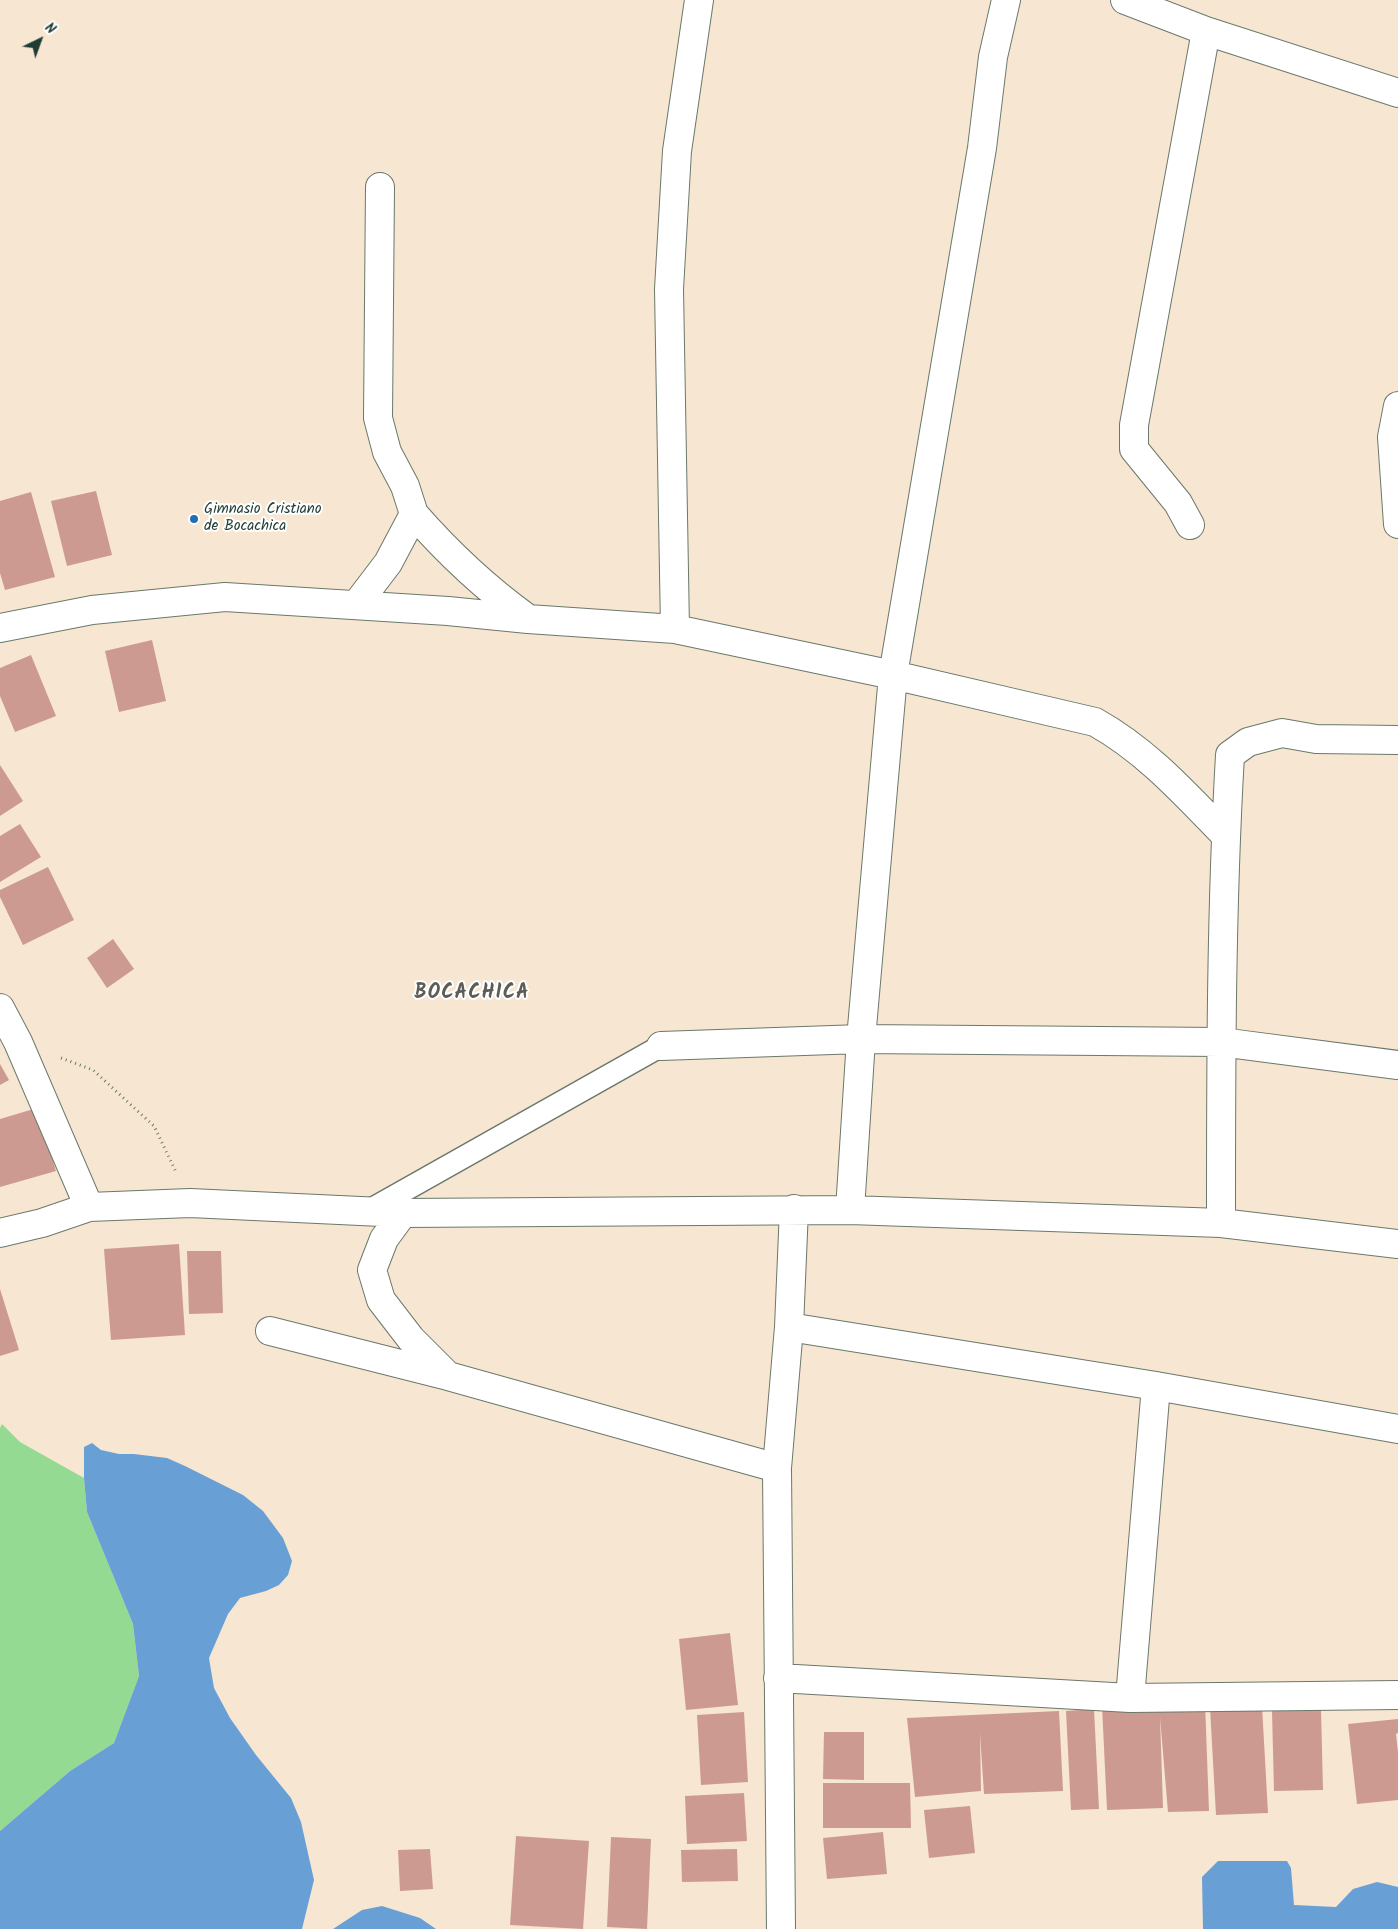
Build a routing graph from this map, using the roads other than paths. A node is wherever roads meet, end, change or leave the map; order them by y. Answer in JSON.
{"nodes":[{"id":1,"x":699,"y":0,"type":"edge"},
{"id":2,"x":1006,"y":0,"type":"edge"},
{"id":3,"x":1125,"y":0,"type":"edge"},
{"id":4,"x":1206,"y":32,"type":"junction"},
{"id":5,"x":1398,"y":93,"type":"edge"},
{"id":6,"x":380,"y":187,"type":"dead end"},
{"id":7,"x":1398,"y":406,"type":"edge"},
{"id":8,"x":414,"y":514,"type":"junction"},
{"id":9,"x":1398,"y":524,"type":"edge"},
{"id":10,"x":1190,"y":525,"type":"dead end"},
{"id":11,"x":356,"y":605,"type":"junction"},
{"id":12,"x":528,"y":619,"type":"junction"},
{"id":13,"x":0,"y":628,"type":"edge"},
{"id":14,"x":675,"y":629,"type":"junction"},
{"id":15,"x":893,"y":675,"type":"junction"},
{"id":16,"x":1398,"y":740,"type":"edge"},
{"id":17,"x":1226,"y":836,"type":"junction"},
{"id":18,"x":0,"y":1008,"type":"edge"},
{"id":19,"x":861,"y":1040,"type":"junction"},
{"id":20,"x":1221,"y":1042,"type":"junction"},
{"id":21,"x":661,"y":1046,"type":"joint"},
{"id":22,"x":1398,"y":1065,"type":"edge"},
{"id":23,"x":89,"y":1207,"type":"junction"},
{"id":24,"x":794,"y":1209,"type":"junction"},
{"id":25,"x":850,"y":1210,"type":"junction"},
{"id":26,"x":368,"y":1211,"type":"junction"},
{"id":27,"x":403,"y":1213,"type":"junction"},
{"id":28,"x":1221,"y":1223,"type":"junction"},
{"id":29,"x":0,"y":1233,"type":"edge"},
{"id":30,"x":1398,"y":1244,"type":"edge"},
{"id":31,"x":789,"y":1327,"type":"junction"},
{"id":32,"x":270,"y":1331,"type":"dead end"},
{"id":33,"x":448,"y":1376,"type":"junction"},
{"id":34,"x":1156,"y":1386,"type":"junction"},
{"id":35,"x":1398,"y":1429,"type":"edge"},
{"id":36,"x":777,"y":1468,"type":"junction"},
{"id":37,"x":778,"y":1678,"type":"junction"},
{"id":38,"x":1398,"y":1694,"type":"edge"},
{"id":39,"x":1130,"y":1698,"type":"junction"},
{"id":40,"x":781,"y":1929,"type":"edge"}],
"edges":[{"from":1,"to":14,"type":"street"},
{"from":2,"to":15,"type":"street"},
{"from":3,"to":4,"type":"street"},
{"from":4,"to":5,"type":"street"},
{"from":4,"to":10,"type":"street"},
{"from":6,"to":8,"type":"street"},
{"from":7,"to":9,"type":"street"},
{"from":8,"to":11,"type":"street"},
{"from":8,"to":12,"type":"street"},
{"from":11,"to":12,"type":"street"},
{"from":11,"to":13,"type":"street"},
{"from":12,"to":14,"type":"street"},
{"from":14,"to":15,"type":"street"},
{"from":15,"to":17,"type":"street"},
{"from":15,"to":19,"type":"street"},
{"from":16,"to":17,"type":"street"},
{"from":17,"to":20,"type":"street"},
{"from":18,"to":23,"type":"street"},
{"from":19,"to":20,"type":"street"},
{"from":19,"to":21,"type":"street"},
{"from":19,"to":25,"type":"street"},
{"from":20,"to":22,"type":"street"},
{"from":20,"to":28,"type":"street"},
{"from":21,"to":26,"type":"lane"},
{"from":23,"to":26,"type":"street"},
{"from":23,"to":29,"type":"street"},
{"from":24,"to":25,"type":"street"},
{"from":24,"to":27,"type":"street"},
{"from":24,"to":31,"type":"street"},
{"from":25,"to":28,"type":"street"},
{"from":26,"to":27,"type":"street"},
{"from":27,"to":33,"type":"street"},
{"from":28,"to":30,"type":"street"},
{"from":31,"to":34,"type":"street"},
{"from":31,"to":36,"type":"street"},
{"from":32,"to":33,"type":"street"},
{"from":33,"to":36,"type":"street"},
{"from":34,"to":35,"type":"street"},
{"from":34,"to":39,"type":"street"},
{"from":36,"to":37,"type":"street"},
{"from":37,"to":39,"type":"street"},
{"from":37,"to":40,"type":"street"},
{"from":38,"to":39,"type":"street"}]}
